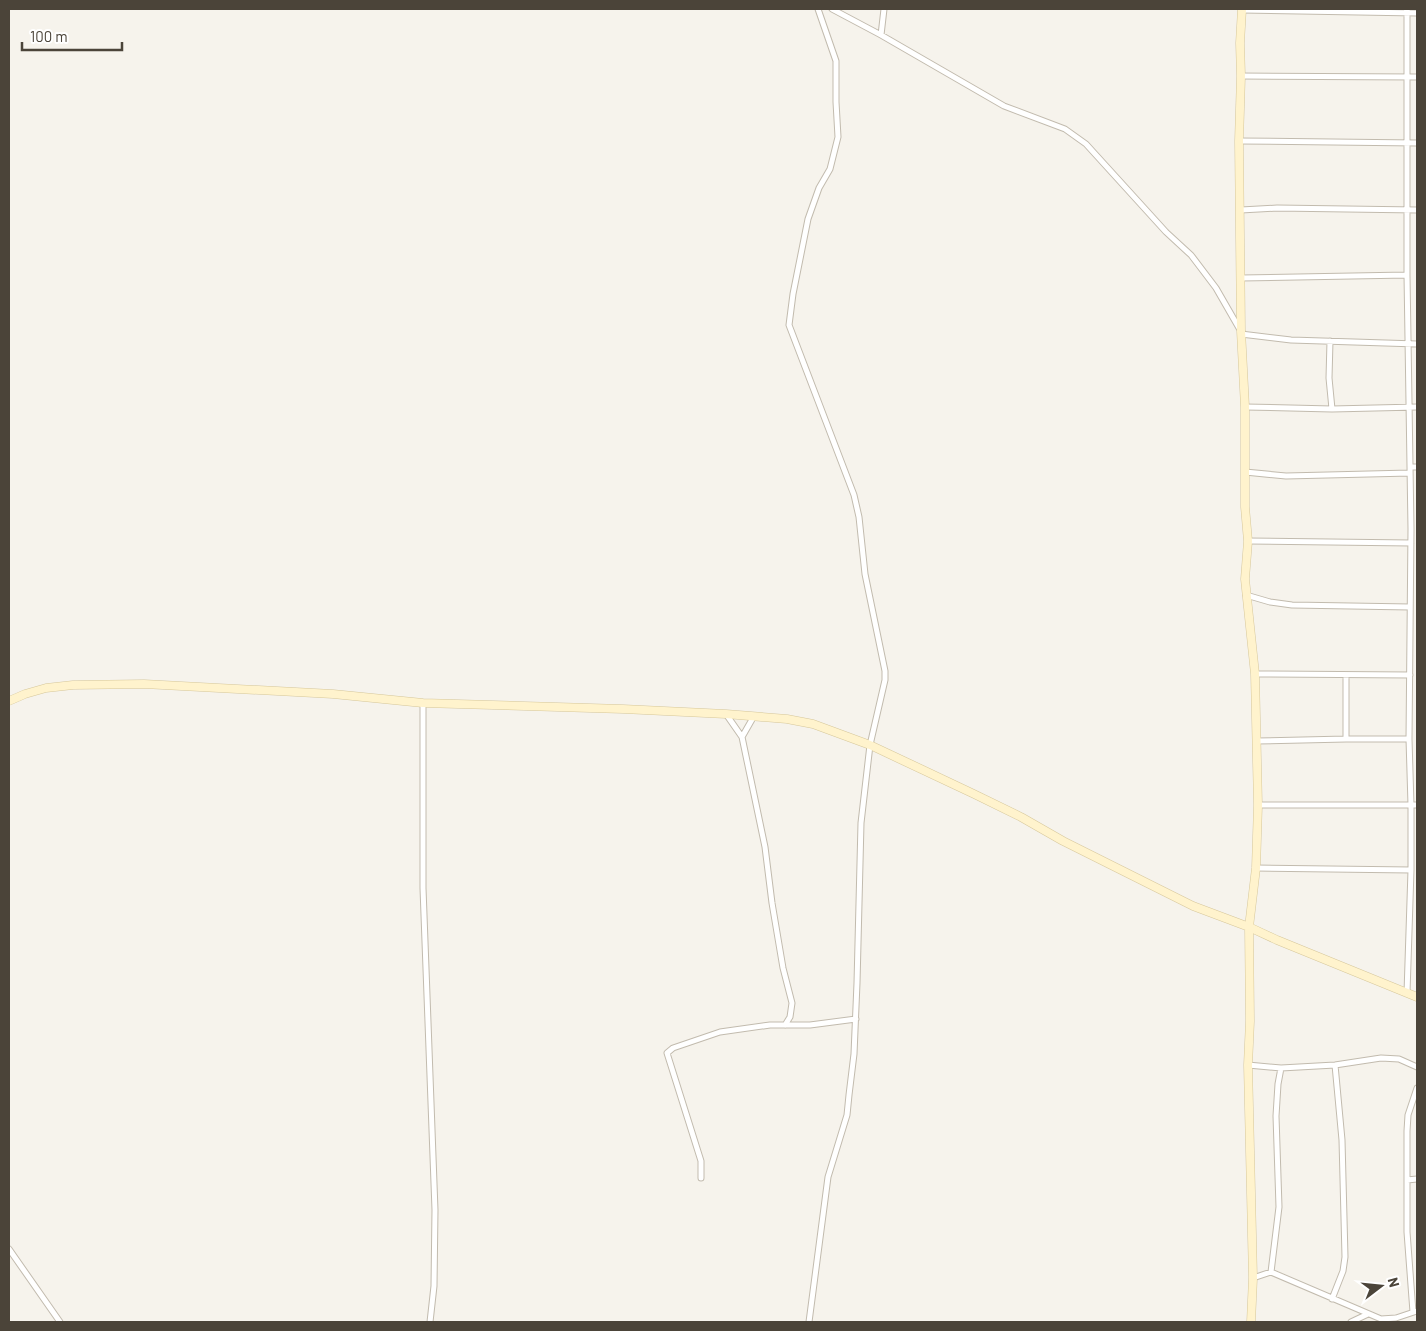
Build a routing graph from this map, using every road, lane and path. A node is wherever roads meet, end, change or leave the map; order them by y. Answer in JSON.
{"nodes":[{"id":1,"x":818,"y":9,"type":"edge"},
{"id":2,"x":832,"y":9,"type":"edge"},
{"id":3,"x":884,"y":9,"type":"edge"},
{"id":4,"x":1242,"y":10,"type":"edge"},
{"id":5,"x":1407,"y":11,"type":"edge"},
{"id":6,"x":1417,"y":13,"type":"edge"},
{"id":7,"x":881,"y":35,"type":"junction"},
{"id":8,"x":1241,"y":76,"type":"junction"},
{"id":9,"x":1407,"y":77,"type":"junction"},
{"id":10,"x":1417,"y":77,"type":"edge"},
{"id":11,"x":1239,"y":141,"type":"junction"},
{"id":12,"x":1407,"y":142,"type":"junction"},
{"id":13,"x":1417,"y":143,"type":"edge"},
{"id":14,"x":1241,"y":210,"type":"junction"},
{"id":15,"x":1407,"y":210,"type":"junction"},
{"id":16,"x":1417,"y":210,"type":"edge"},
{"id":17,"x":1407,"y":275,"type":"junction"},
{"id":18,"x":1240,"y":278,"type":"junction"},
{"id":19,"x":1241,"y":333,"type":"junction"},
{"id":20,"x":1330,"y":341,"type":"junction"},
{"id":21,"x":1408,"y":344,"type":"junction"},
{"id":22,"x":1417,"y":344,"type":"edge"},
{"id":23,"x":1245,"y":407,"type":"junction"},
{"id":24,"x":1408,"y":407,"type":"junction"},
{"id":25,"x":1417,"y":407,"type":"edge"},
{"id":26,"x":1332,"y":409,"type":"junction"},
{"id":27,"x":1417,"y":467,"type":"edge"},
{"id":28,"x":1410,"y":470,"type":"junction"},
{"id":29,"x":1245,"y":472,"type":"junction"},
{"id":30,"x":1414,"y":529,"type":"edge"},
{"id":31,"x":1248,"y":540,"type":"junction"},
{"id":32,"x":1411,"y":542,"type":"junction"},
{"id":33,"x":1246,"y":595,"type":"junction"},
{"id":34,"x":1410,"y":596,"type":"junction"},
{"id":35,"x":1417,"y":596,"type":"edge"},
{"id":36,"x":1410,"y":608,"type":"junction"},
{"id":37,"x":1255,"y":674,"type":"junction"},
{"id":38,"x":1410,"y":674,"type":"junction"},
{"id":39,"x":1346,"y":675,"type":"junction"},
{"id":40,"x":9,"y":702,"type":"edge"},
{"id":41,"x":423,"y":703,"type":"junction"},
{"id":42,"x":726,"y":714,"type":"junction"},
{"id":43,"x":754,"y":716,"type":"junction"},
{"id":44,"x":742,"y":737,"type":"junction"},
{"id":45,"x":1346,"y":739,"type":"junction"},
{"id":46,"x":1409,"y":740,"type":"junction"},
{"id":47,"x":1256,"y":741,"type":"junction"},
{"id":48,"x":870,"y":745,"type":"junction"},
{"id":49,"x":1258,"y":805,"type":"junction"},
{"id":50,"x":1414,"y":805,"type":"edge"},
{"id":51,"x":1256,"y":868,"type":"junction"},
{"id":52,"x":1411,"y":870,"type":"junction"},
{"id":53,"x":1249,"y":927,"type":"junction"},
{"id":54,"x":1407,"y":993,"type":"junction"},
{"id":55,"x":1417,"y":997,"type":"edge"},
{"id":56,"x":856,"y":1019,"type":"junction"},
{"id":57,"x":785,"y":1025,"type":"junction"},
{"id":58,"x":1248,"y":1065,"type":"junction"},
{"id":59,"x":1335,"y":1065,"type":"junction"},
{"id":60,"x":1417,"y":1067,"type":"edge"},
{"id":61,"x":1282,"y":1068,"type":"junction"},
{"id":62,"x":1417,"y":1088,"type":"edge"},
{"id":63,"x":701,"y":1178,"type":"dead end"},
{"id":64,"x":1417,"y":1179,"type":"edge"},
{"id":65,"x":1407,"y":1180,"type":"junction"},
{"id":66,"x":9,"y":1250,"type":"edge"},
{"id":67,"x":1271,"y":1272,"type":"junction"},
{"id":68,"x":1253,"y":1278,"type":"junction"},
{"id":69,"x":1332,"y":1298,"type":"junction"},
{"id":70,"x":1415,"y":1311,"type":"edge"},
{"id":71,"x":1368,"y":1314,"type":"junction"},
{"id":72,"x":60,"y":1322,"type":"edge"},
{"id":73,"x":430,"y":1322,"type":"edge"},
{"id":74,"x":809,"y":1322,"type":"edge"},
{"id":75,"x":1251,"y":1322,"type":"edge"},
{"id":76,"x":1351,"y":1322,"type":"edge"}],
"edges":[{"from":1,"to":48,"type":"street"},
{"from":2,"to":7,"type":"street"},
{"from":3,"to":7,"type":"street"},
{"from":4,"to":5,"type":"street"},
{"from":4,"to":8,"type":"street"},
{"from":5,"to":6,"type":"street"},
{"from":5,"to":9,"type":"street"},
{"from":7,"to":19,"type":"street"},
{"from":8,"to":9,"type":"street"},
{"from":8,"to":11,"type":"street"},
{"from":9,"to":10,"type":"street"},
{"from":9,"to":12,"type":"street"},
{"from":11,"to":12,"type":"street"},
{"from":11,"to":14,"type":"street"},
{"from":12,"to":13,"type":"street"},
{"from":12,"to":15,"type":"street"},
{"from":14,"to":15,"type":"street"},
{"from":14,"to":18,"type":"street"},
{"from":15,"to":16,"type":"street"},
{"from":15,"to":17,"type":"street"},
{"from":17,"to":18,"type":"street"},
{"from":17,"to":21,"type":"street"},
{"from":18,"to":19,"type":"street"},
{"from":19,"to":20,"type":"street"},
{"from":19,"to":23,"type":"street"},
{"from":20,"to":21,"type":"street"},
{"from":20,"to":26,"type":"street"},
{"from":21,"to":22,"type":"street"},
{"from":21,"to":24,"type":"street"},
{"from":23,"to":26,"type":"street"},
{"from":23,"to":29,"type":"street"},
{"from":24,"to":25,"type":"street"},
{"from":24,"to":26,"type":"street"},
{"from":24,"to":28,"type":"street"},
{"from":27,"to":28,"type":"street"},
{"from":28,"to":29,"type":"street"},
{"from":28,"to":30,"type":"street"},
{"from":29,"to":31,"type":"street"},
{"from":30,"to":32,"type":"street"},
{"from":31,"to":32,"type":"street"},
{"from":31,"to":33,"type":"street"},
{"from":32,"to":34,"type":"street"},
{"from":33,"to":36,"type":"street"},
{"from":33,"to":37,"type":"street"},
{"from":34,"to":35,"type":"street"},
{"from":34,"to":36,"type":"street"},
{"from":36,"to":38,"type":"street"},
{"from":37,"to":39,"type":"street"},
{"from":37,"to":47,"type":"street"},
{"from":38,"to":39,"type":"street"},
{"from":38,"to":46,"type":"street"},
{"from":39,"to":45,"type":"street"},
{"from":40,"to":41,"type":"street"},
{"from":41,"to":42,"type":"street"},
{"from":41,"to":73,"type":"street"},
{"from":42,"to":43,"type":"street"},
{"from":42,"to":44,"type":"street"},
{"from":43,"to":44,"type":"street"},
{"from":43,"to":48,"type":"street"},
{"from":44,"to":57,"type":"street"},
{"from":45,"to":46,"type":"street"},
{"from":45,"to":47,"type":"street"},
{"from":46,"to":50,"type":"street"},
{"from":47,"to":49,"type":"street"},
{"from":48,"to":53,"type":"street"},
{"from":48,"to":56,"type":"street"},
{"from":49,"to":50,"type":"street"},
{"from":49,"to":51,"type":"street"},
{"from":50,"to":52,"type":"street"},
{"from":51,"to":52,"type":"street"},
{"from":51,"to":53,"type":"street"},
{"from":52,"to":54,"type":"street"},
{"from":53,"to":54,"type":"street"},
{"from":53,"to":58,"type":"street"},
{"from":54,"to":55,"type":"street"},
{"from":56,"to":57,"type":"street"},
{"from":56,"to":74,"type":"street"},
{"from":57,"to":63,"type":"street"},
{"from":58,"to":61,"type":"street"},
{"from":58,"to":68,"type":"street"},
{"from":59,"to":60,"type":"street"},
{"from":59,"to":61,"type":"street"},
{"from":59,"to":69,"type":"street"},
{"from":61,"to":67,"type":"street"},
{"from":62,"to":65,"type":"street"},
{"from":64,"to":65,"type":"street"},
{"from":65,"to":70,"type":"street"},
{"from":66,"to":72,"type":"street"},
{"from":67,"to":68,"type":"street"},
{"from":67,"to":69,"type":"street"},
{"from":68,"to":75,"type":"street"},
{"from":69,"to":71,"type":"street"},
{"from":70,"to":71,"type":"street"},
{"from":71,"to":76,"type":"street"}]}
